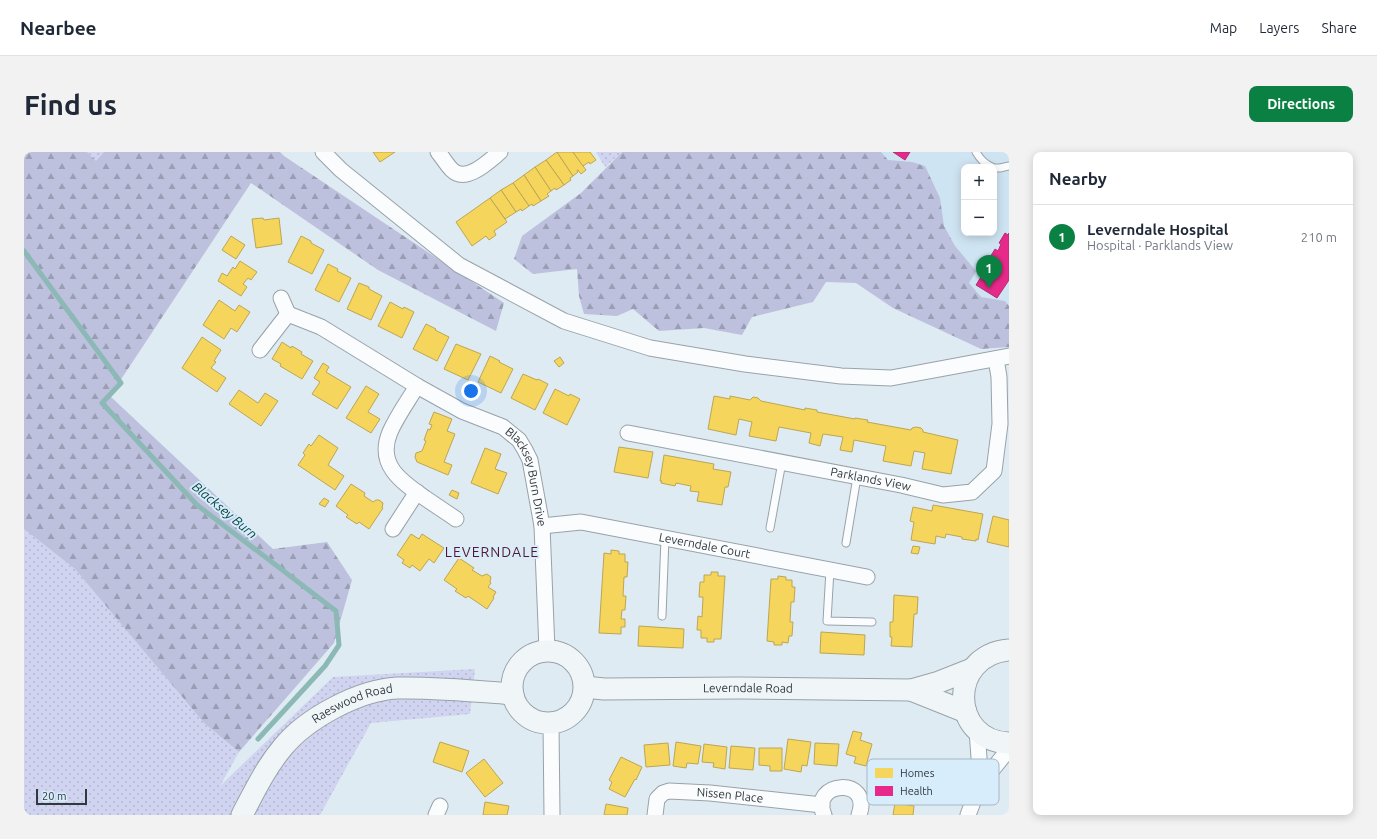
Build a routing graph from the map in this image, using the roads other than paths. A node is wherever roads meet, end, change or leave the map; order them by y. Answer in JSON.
{"nodes":[{"id":1,"x":322,"y":152,"type":"edge"},
{"id":2,"x":438,"y":152,"type":"edge"},
{"id":3,"x":500,"y":152,"type":"edge"},
{"id":4,"x":976,"y":152,"type":"edge"},
{"id":5,"x":985,"y":164,"type":"edge"},
{"id":6,"x":1009,"y":166,"type":"edge"},
{"id":7,"x":997,"y":168,"type":"edge"},
{"id":8,"x":281,"y":298,"type":"dead end"},
{"id":9,"x":288,"y":314,"type":"junction"},
{"id":10,"x":260,"y":350,"type":"dead end"},
{"id":11,"x":1002,"y":358,"type":"edge"},
{"id":12,"x":417,"y":386,"type":"junction"},
{"id":13,"x":628,"y":433,"type":"dead end"},
{"id":14,"x":782,"y":462,"type":"junction"},
{"id":15,"x":857,"y":477,"type":"junction"},
{"id":16,"x":416,"y":492,"type":"junction"},
{"id":17,"x":456,"y":519,"type":"dead end"},
{"id":18,"x":542,"y":526,"type":"junction"},
{"id":19,"x":770,"y":528,"type":"dead end"},
{"id":20,"x":392,"y":529,"type":"dead end"},
{"id":21,"x":665,"y":538,"type":"junction"},
{"id":22,"x":846,"y":543,"type":"dead end"},
{"id":23,"x":830,"y":570,"type":"junction"},
{"id":24,"x":867,"y":577,"type":"dead end"},
{"id":25,"x":662,"y":616,"type":"dead end"},
{"id":26,"x":872,"y":622,"type":"dead end"},
{"id":27,"x":547,"y":650,"type":"junction"},
{"id":28,"x":1009,"y":650,"type":"edge"},
{"id":29,"x":972,"y":669,"type":"junction"},
{"id":30,"x":585,"y":687,"type":"junction"},
{"id":31,"x":911,"y":690,"type":"junction"},
{"id":32,"x":513,"y":694,"type":"junction"},
{"id":33,"x":966,"y":712,"type":"junction"},
{"id":34,"x":551,"y":724,"type":"junction"},
{"id":35,"x":977,"y":730,"type":"junction"},
{"id":36,"x":1009,"y":743,"type":"edge"},
{"id":37,"x":1009,"y":750,"type":"edge"},
{"id":38,"x":979,"y":759,"type":"edge"},
{"id":39,"x":999,"y":762,"type":"edge"},
{"id":40,"x":972,"y":805,"type":"edge"},
{"id":41,"x":823,"y":810,"type":"edge"},
{"id":42,"x":242,"y":815,"type":"edge"},
{"id":43,"x":552,"y":815,"type":"edge"},
{"id":44,"x":654,"y":815,"type":"edge"},
{"id":45,"x":859,"y":815,"type":"edge"},
{"id":46,"x":968,"y":815,"type":"edge"}],
"edges":[{"from":1,"to":11,"type":"street"},
{"from":2,"to":3,"type":"street"},
{"from":4,"to":5,"type":"lane"},
{"from":6,"to":7,"type":"lane"},
{"from":8,"to":9,"type":"street"},
{"from":9,"to":10,"type":"street"},
{"from":9,"to":12,"type":"street","name":"Blacksey Burn Drive"},
{"from":11,"to":15,"type":"street","name":"Parklands View"},
{"from":12,"to":16,"type":"street"},
{"from":12,"to":18,"type":"street","name":"Blacksey Burn Drive"},
{"from":13,"to":14,"type":"street","name":"Parklands View"},
{"from":14,"to":15,"type":"street","name":"Parklands View"},
{"from":14,"to":19,"type":"lane"},
{"from":15,"to":22,"type":"lane"},
{"from":16,"to":17,"type":"street"},
{"from":16,"to":20,"type":"street"},
{"from":18,"to":21,"type":"street","name":"Leverndale Court"},
{"from":18,"to":27,"type":"street","name":"Blacksey Burn Drive"},
{"from":21,"to":23,"type":"street","name":"Leverndale Court"},
{"from":21,"to":25,"type":"lane"},
{"from":23,"to":24,"type":"street","name":"Leverndale Court"},
{"from":23,"to":26,"type":"lane"},
{"from":27,"to":30,"type":"street"},
{"from":27,"to":32,"type":"street"},
{"from":28,"to":29,"type":"street"},
{"from":29,"to":31,"type":"street","name":"Leverndale Road"},
{"from":29,"to":33,"type":"street"},
{"from":30,"to":31,"type":"street","name":"Leverndale Road"},
{"from":30,"to":34,"type":"street"},
{"from":31,"to":33,"type":"street","name":"Leverndale Road"},
{"from":32,"to":34,"type":"street"},
{"from":32,"to":42,"type":"street","name":"Raeswood Road"},
{"from":33,"to":35,"type":"street"},
{"from":34,"to":43,"type":"street"},
{"from":35,"to":36,"type":"street"},
{"from":35,"to":38,"type":"street"},
{"from":37,"to":39,"type":"street"},
{"from":40,"to":46,"type":"street"},
{"from":41,"to":44,"type":"street","name":"Nissen Place"},
{"from":41,"to":45,"type":"street","name":"Nissen Place"}]}
